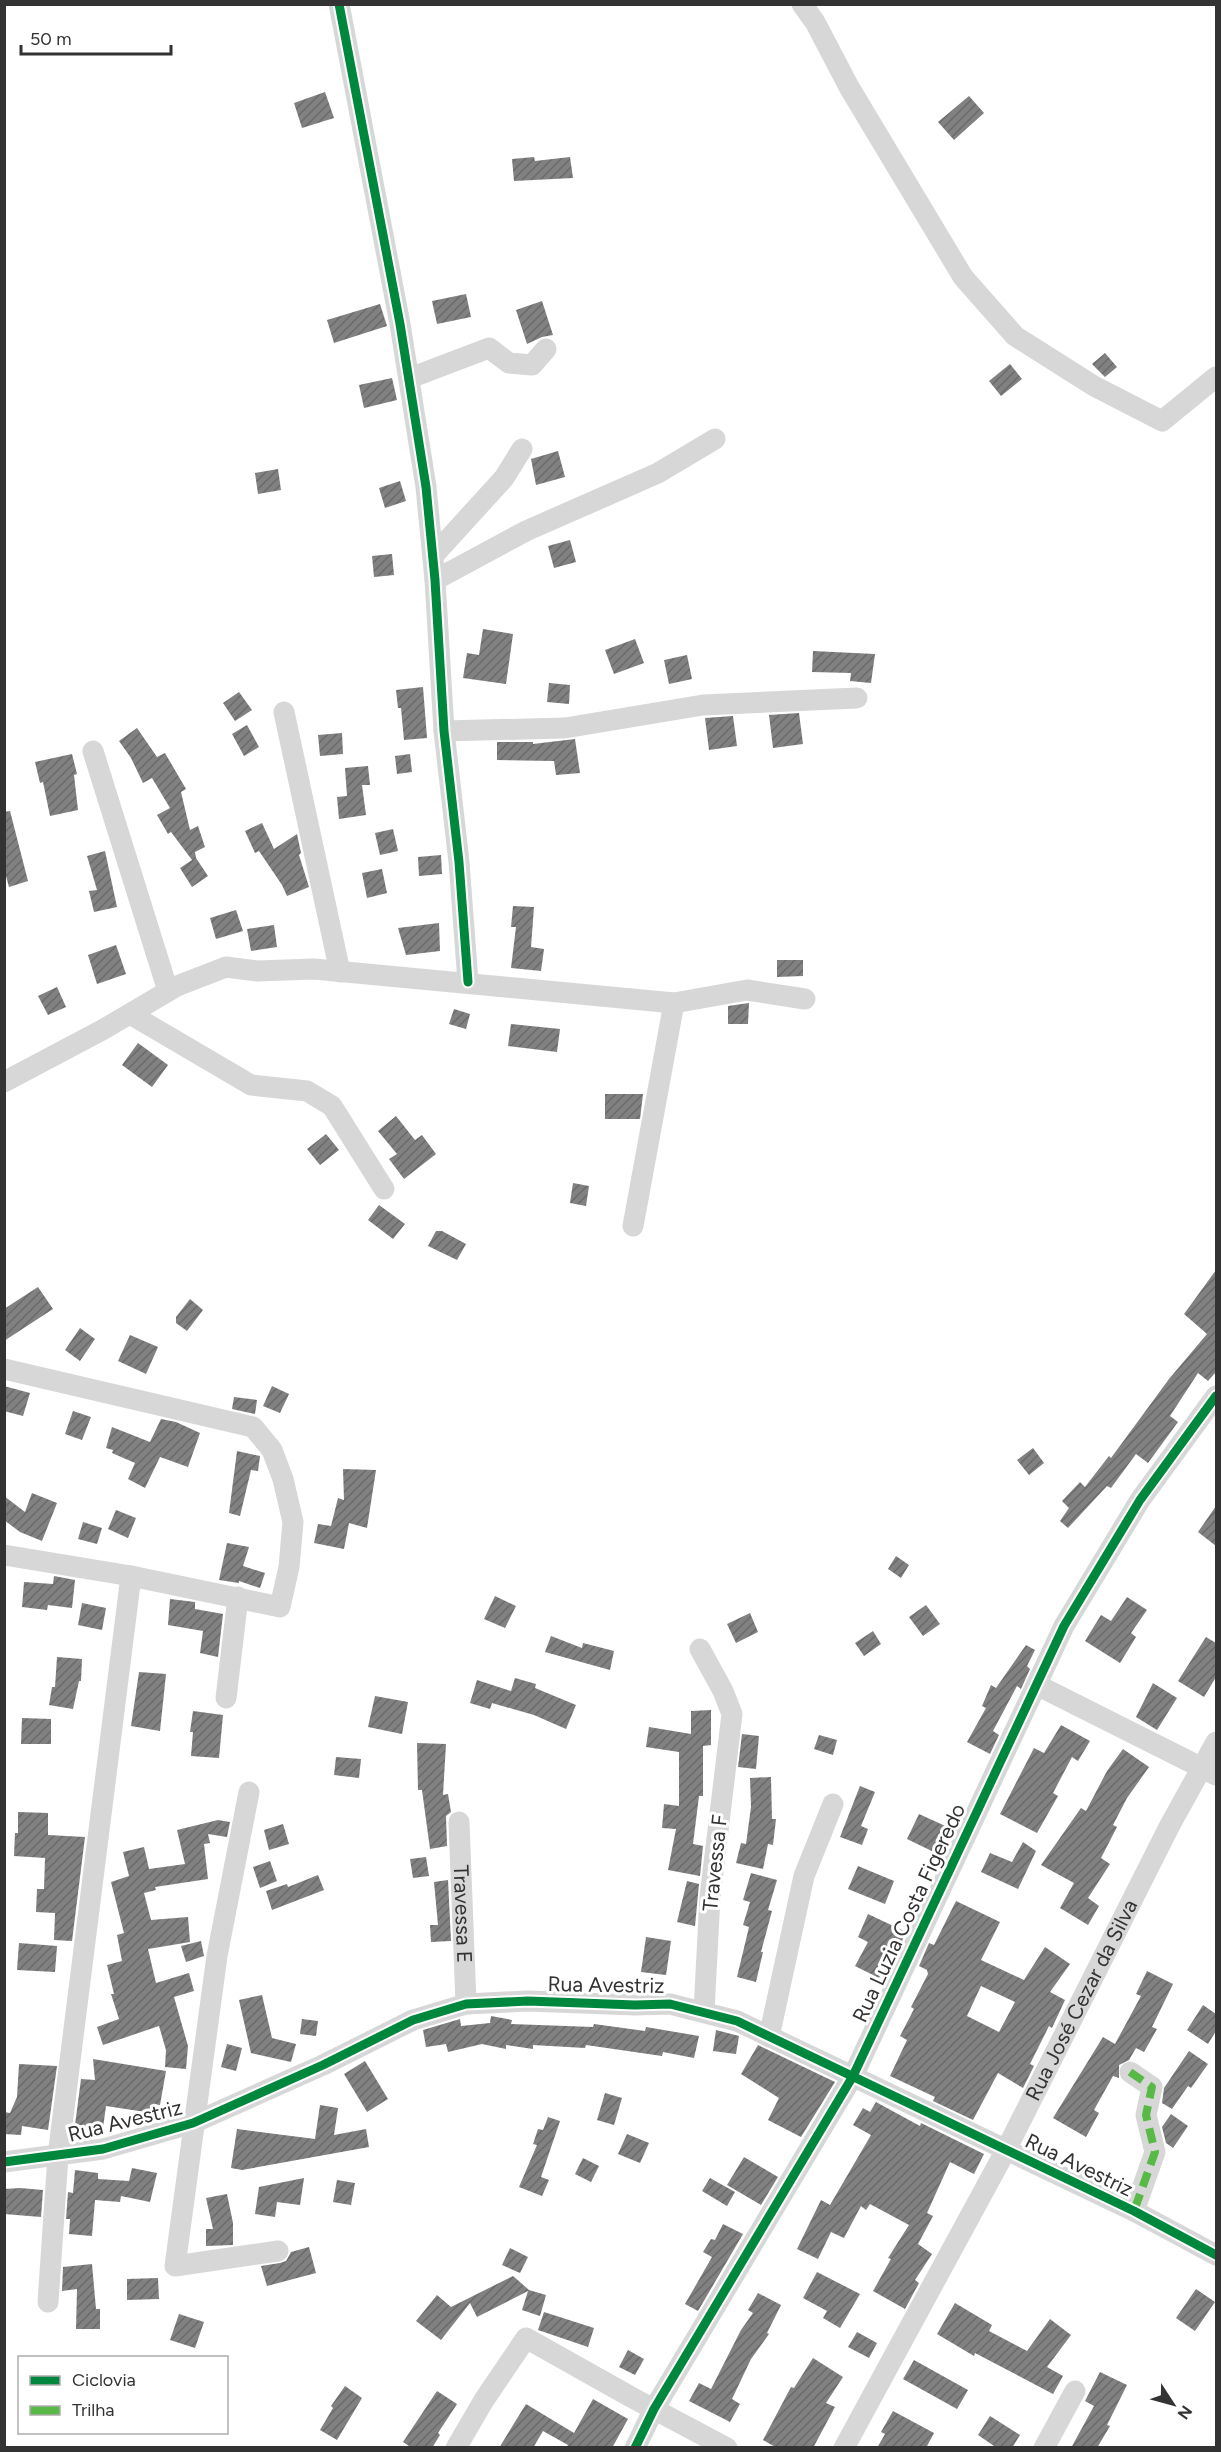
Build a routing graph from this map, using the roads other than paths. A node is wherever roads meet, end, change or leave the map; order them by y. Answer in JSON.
{"nodes":[{"id":1,"x":339,"y":4,"type":"edge"},
{"id":2,"x":802,"y":4,"type":"edge"},
{"id":3,"x":546,"y":350,"type":"dead end"},
{"id":4,"x":1216,"y":377,"type":"edge"},
{"id":5,"x":410,"y":378,"type":"junction"},
{"id":6,"x":715,"y":439,"type":"dead end"},
{"id":7,"x":522,"y":449,"type":"dead end"},
{"id":8,"x":433,"y":556,"type":"junction"},
{"id":9,"x":435,"y":580,"type":"junction"},
{"id":10,"x":857,"y":698,"type":"dead end"},
{"id":11,"x":284,"y":712,"type":"dead end"},
{"id":12,"x":444,"y":731,"type":"junction"},
{"id":13,"x":93,"y":751,"type":"dead end"},
{"id":14,"x":340,"y":972,"type":"junction"},
{"id":15,"x":468,"y":982,"type":"junction"},
{"id":16,"x":168,"y":991,"type":"junction"},
{"id":17,"x":805,"y":999,"type":"dead end"},
{"id":18,"x":674,"y":1004,"type":"junction"},
{"id":19,"x":130,"y":1014,"type":"junction"},
{"id":20,"x":4,"y":1082,"type":"edge"},
{"id":21,"x":384,"y":1189,"type":"dead end"},
{"id":22,"x":633,"y":1226,"type":"dead end"},
{"id":23,"x":4,"y":1369,"type":"edge"},
{"id":24,"x":1216,"y":1396,"type":"edge"},
{"id":25,"x":4,"y":1555,"type":"edge"},
{"id":26,"x":131,"y":1576,"type":"junction"},
{"id":27,"x":238,"y":1597,"type":"junction"},
{"id":28,"x":700,"y":1649,"type":"dead end"},
{"id":29,"x":1037,"y":1685,"type":"junction"},
{"id":30,"x":226,"y":1698,"type":"dead end"},
{"id":31,"x":1216,"y":1742,"type":"edge"},
{"id":32,"x":1209,"y":1771,"type":"edge"},
{"id":33,"x":249,"y":1792,"type":"dead end"},
{"id":34,"x":833,"y":1804,"type":"dead end"},
{"id":35,"x":459,"y":1822,"type":"dead end"},
{"id":36,"x":466,"y":2004,"type":"junction"},
{"id":37,"x":704,"y":2011,"type":"junction"},
{"id":38,"x":769,"y":2037,"type":"junction"},
{"id":39,"x":1130,"y":2072,"type":"dead end"},
{"id":40,"x":853,"y":2076,"type":"junction"},
{"id":41,"x":193,"y":2123,"type":"junction"},
{"id":42,"x":1006,"y":2150,"type":"junction"},
{"id":43,"x":58,"y":2156,"type":"junction"},
{"id":44,"x":4,"y":2162,"type":"edge"},
{"id":45,"x":1134,"y":2211,"type":"junction"},
{"id":46,"x":278,"y":2251,"type":"dead end"},
{"id":47,"x":1216,"y":2255,"type":"edge"},
{"id":48,"x":48,"y":2302,"type":"dead end"},
{"id":49,"x":1075,"y":2391,"type":"dead end"},
{"id":50,"x":654,"y":2409,"type":"junction"},
{"id":51,"x":456,"y":2448,"type":"edge"},
{"id":52,"x":635,"y":2448,"type":"edge"},
{"id":53,"x":727,"y":2448,"type":"edge"},
{"id":54,"x":843,"y":2448,"type":"edge"},
{"id":55,"x":1044,"y":2448,"type":"edge"}],
"edges":[{"from":1,"to":5,"type":"street"},
{"from":2,"to":4,"type":"street"},
{"from":3,"to":5,"type":"street"},
{"from":5,"to":8,"type":"street"},
{"from":6,"to":9,"type":"street"},
{"from":7,"to":8,"type":"street"},
{"from":8,"to":9,"type":"street"},
{"from":9,"to":12,"type":"street"},
{"from":10,"to":12,"type":"street"},
{"from":11,"to":14,"type":"street"},
{"from":12,"to":15,"type":"street"},
{"from":13,"to":16,"type":"street"},
{"from":14,"to":15,"type":"street"},
{"from":14,"to":16,"type":"street"},
{"from":15,"to":18,"type":"street"},
{"from":16,"to":19,"type":"street"},
{"from":17,"to":18,"type":"street"},
{"from":18,"to":22,"type":"street"},
{"from":19,"to":20,"type":"street"},
{"from":19,"to":21,"type":"street"},
{"from":23,"to":27,"type":"street"},
{"from":24,"to":29,"type":"street","name":"Rua Luzia Costa Figeredo"},
{"from":25,"to":26,"type":"street"},
{"from":26,"to":27,"type":"street"},
{"from":26,"to":43,"type":"street"},
{"from":27,"to":30,"type":"street"},
{"from":28,"to":37,"type":"street","name":"Travessa F"},
{"from":29,"to":32,"type":"street"},
{"from":29,"to":40,"type":"street","name":"Rua Luzia Costa Figeredo"},
{"from":31,"to":32,"type":"street","name":"Rua José Cezar da Silva"},
{"from":32,"to":42,"type":"street","name":"Rua José Cezar da Silva"},
{"from":33,"to":41,"type":"street"},
{"from":34,"to":38,"type":"street"},
{"from":35,"to":36,"type":"street","name":"Travessa E"},
{"from":36,"to":37,"type":"street","name":"Rua Avestriz"},
{"from":36,"to":41,"type":"street","name":"Rua Avestriz"},
{"from":37,"to":38,"type":"street","name":"Rua Avestriz"},
{"from":38,"to":40,"type":"street","name":"Rua Avestriz"},
{"from":39,"to":45,"type":"street"},
{"from":40,"to":42,"type":"street","name":"Rua Avestriz"},
{"from":40,"to":50,"type":"street","name":"Rua Luzia Costa Figeredo"},
{"from":41,"to":43,"type":"street","name":"Rua Avestriz"},
{"from":41,"to":46,"type":"street"},
{"from":42,"to":45,"type":"street","name":"Rua Avestriz"},
{"from":42,"to":54,"type":"street","name":"Rua José Cezar da Silva"},
{"from":43,"to":44,"type":"street","name":"Rua Avestriz"},
{"from":43,"to":48,"type":"street"},
{"from":45,"to":47,"type":"street","name":"Rua Avestriz"},
{"from":49,"to":55,"type":"street"},
{"from":50,"to":51,"type":"street"},
{"from":50,"to":52,"type":"street","name":"Rua Luzia Costa Figeredo"},
{"from":50,"to":53,"type":"street"}]}
